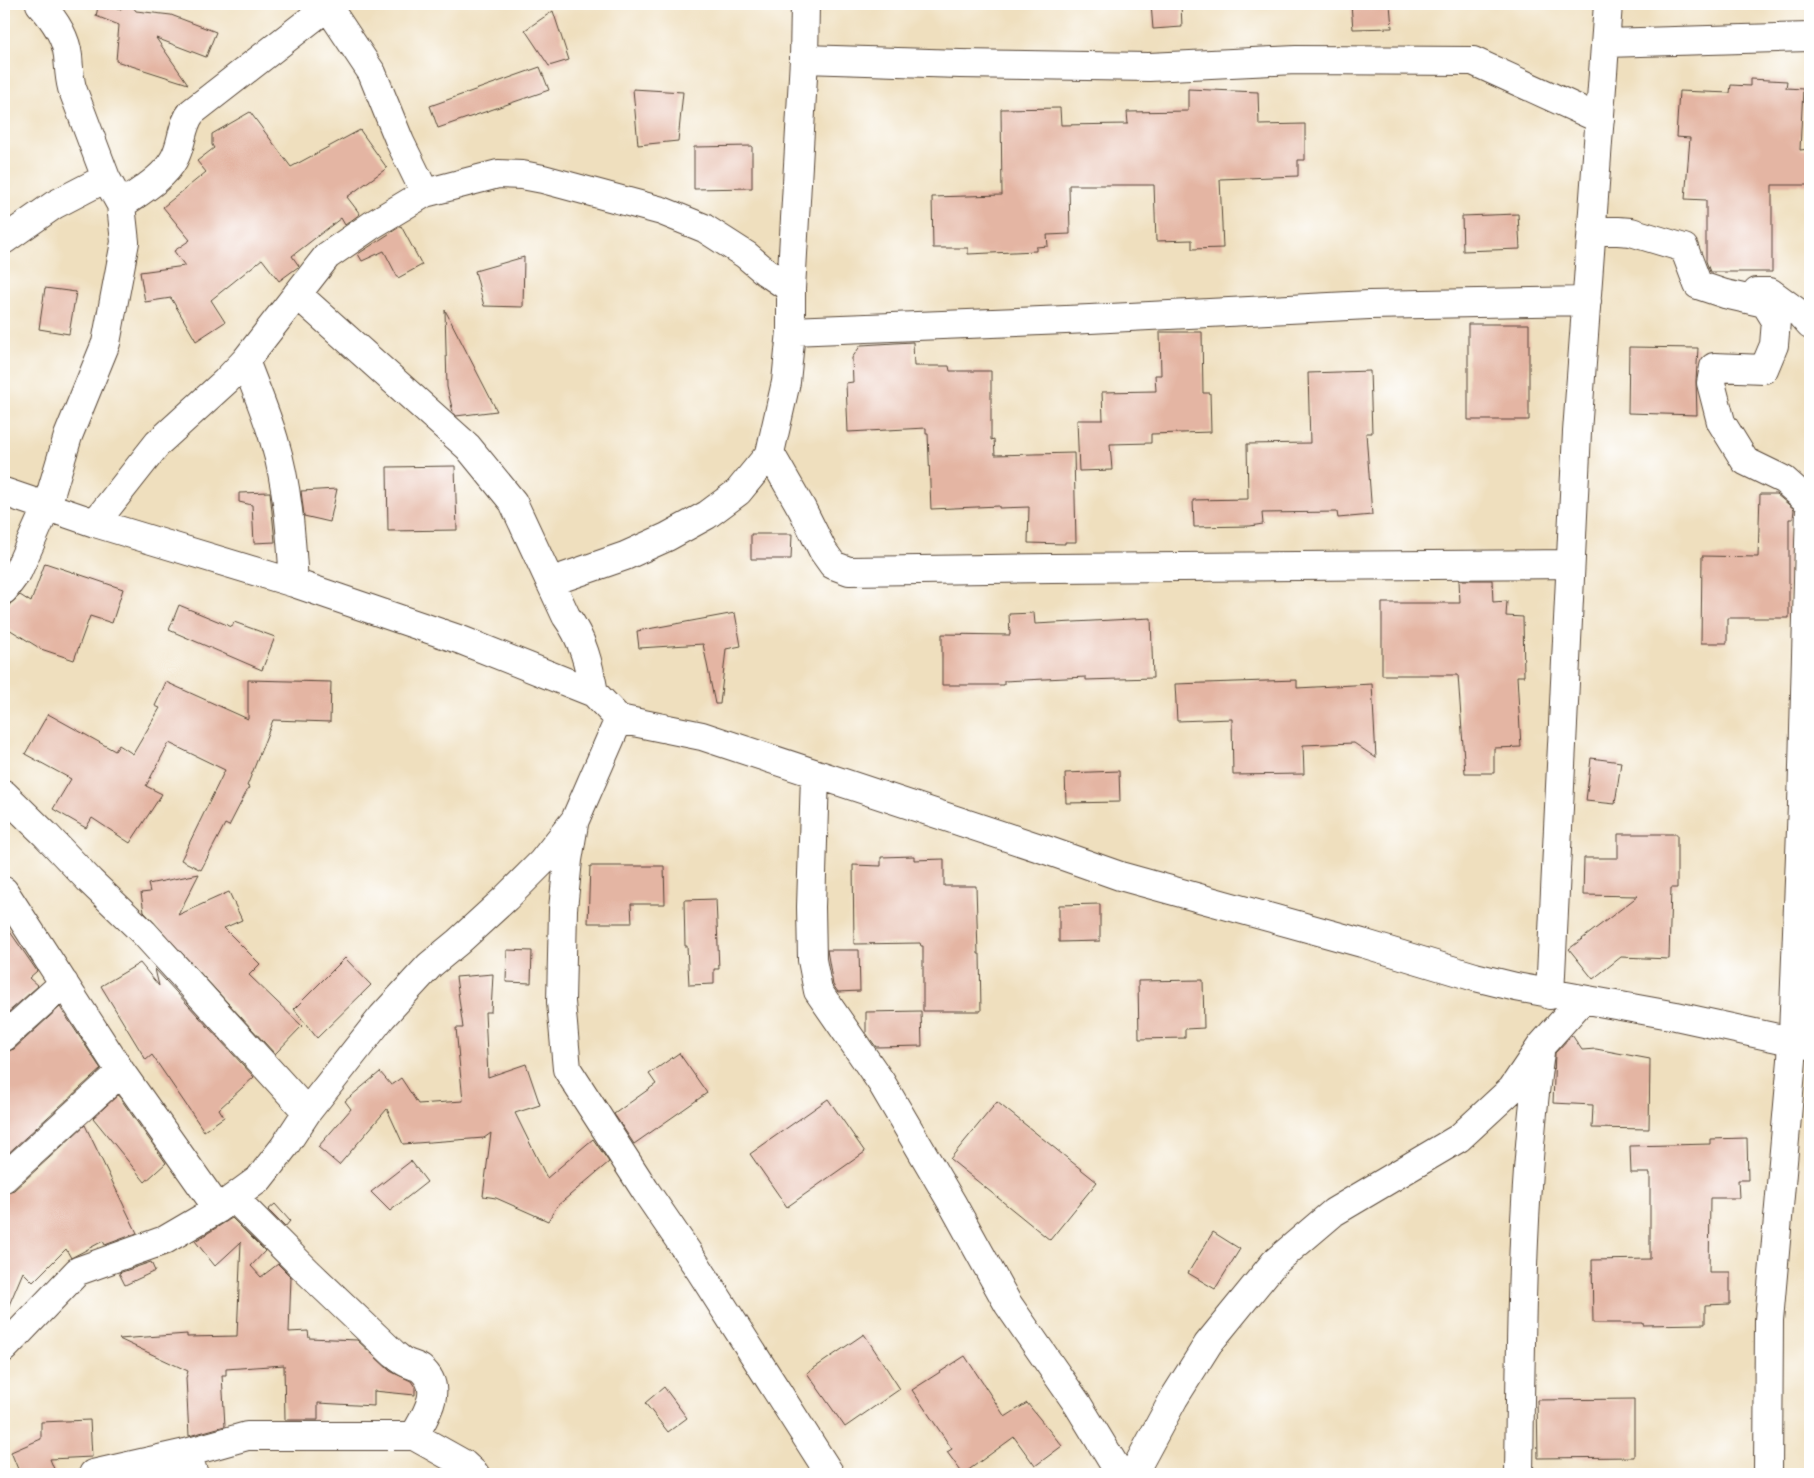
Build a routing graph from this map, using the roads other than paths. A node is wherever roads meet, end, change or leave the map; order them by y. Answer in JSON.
{"nodes":[{"id":1,"x":40,"y":4,"type":"edge"},
{"id":2,"x":805,"y":4,"type":"edge"},
{"id":3,"x":1608,"y":4,"type":"edge"},
{"id":4,"x":326,"y":6,"type":"edge"},
{"id":5,"x":1810,"y":37,"type":"edge"},
{"id":6,"x":1606,"y":43,"type":"junction"},
{"id":7,"x":804,"y":59,"type":"junction"},
{"id":8,"x":1600,"y":119,"type":"junction"},
{"id":9,"x":106,"y":178,"type":"junction"},
{"id":10,"x":425,"y":193,"type":"junction"},
{"id":11,"x":121,"y":205,"type":"junction"},
{"id":12,"x":1592,"y":229,"type":"junction"},
{"id":13,"x":4,"y":240,"type":"edge"},
{"id":14,"x":792,"y":290,"type":"junction"},
{"id":15,"x":1720,"y":292,"type":"junction"},
{"id":16,"x":298,"y":294,"type":"junction"},
{"id":17,"x":1587,"y":301,"type":"junction"},
{"id":18,"x":1810,"y":325,"type":"edge"},
{"id":19,"x":791,"y":331,"type":"junction"},
{"id":20,"x":245,"y":361,"type":"junction"},
{"id":21,"x":770,"y":453,"type":"junction"},
{"id":22,"x":4,"y":492,"type":"edge"},
{"id":23,"x":1810,"y":505,"type":"edge"},
{"id":24,"x":48,"y":506,"type":"junction"},
{"id":25,"x":95,"y":523,"type":"junction"},
{"id":26,"x":1570,"y":564,"type":"junction"},
{"id":27,"x":550,"y":582,"type":"junction"},
{"id":28,"x":294,"y":584,"type":"junction"},
{"id":29,"x":4,"y":590,"type":"edge"},
{"id":30,"x":594,"y":693,"type":"junction"},
{"id":31,"x":619,"y":719,"type":"junction"},
{"id":32,"x":815,"y":775,"type":"junction"},
{"id":33,"x":4,"y":794,"type":"edge"},
{"id":34,"x":1806,"y":804,"type":"edge"},
{"id":35,"x":574,"y":820,"type":"junction"},
{"id":36,"x":4,"y":893,"type":"edge"},
{"id":37,"x":64,"y":983,"type":"junction"},
{"id":38,"x":1550,"y":995,"type":"junction"},
{"id":39,"x":1582,"y":1000,"type":"junction"},
{"id":40,"x":4,"y":1037,"type":"edge"},
{"id":41,"x":1802,"y":1043,"type":"edge"},
{"id":42,"x":1541,"y":1046,"type":"junction"},
{"id":43,"x":121,"y":1072,"type":"junction"},
{"id":44,"x":308,"y":1112,"type":"junction"},
{"id":45,"x":4,"y":1178,"type":"edge"},
{"id":46,"x":226,"y":1203,"type":"junction"},
{"id":47,"x":4,"y":1348,"type":"edge"},
{"id":48,"x":414,"y":1436,"type":"junction"},
{"id":49,"x":190,"y":1464,"type":"edge"},
{"id":50,"x":93,"y":1474,"type":"edge"},
{"id":51,"x":476,"y":1474,"type":"edge"},
{"id":52,"x":830,"y":1474,"type":"edge"},
{"id":53,"x":1120,"y":1474,"type":"edge"},
{"id":54,"x":1133,"y":1474,"type":"edge"},
{"id":55,"x":1519,"y":1474,"type":"edge"},
{"id":56,"x":1768,"y":1474,"type":"edge"}],
"edges":[{"from":1,"to":9,"type":"street"},
{"from":2,"to":7,"type":"street"},
{"from":3,"to":6,"type":"street"},
{"from":4,"to":10,"type":"street"},
{"from":4,"to":11,"type":"street"},
{"from":5,"to":6,"type":"street"},
{"from":6,"to":8,"type":"street"},
{"from":7,"to":8,"type":"street"},
{"from":7,"to":14,"type":"street"},
{"from":8,"to":12,"type":"street"},
{"from":9,"to":11,"type":"street"},
{"from":9,"to":13,"type":"street"},
{"from":10,"to":14,"type":"street"},
{"from":10,"to":16,"type":"street"},
{"from":11,"to":24,"type":"street"},
{"from":12,"to":15,"type":"street"},
{"from":12,"to":17,"type":"street"},
{"from":14,"to":19,"type":"street"},
{"from":15,"to":18,"type":"street"},
{"from":15,"to":23,"type":"street"},
{"from":16,"to":20,"type":"street"},
{"from":16,"to":27,"type":"street"},
{"from":17,"to":19,"type":"street"},
{"from":17,"to":26,"type":"street"},
{"from":19,"to":21,"type":"street"},
{"from":20,"to":25,"type":"street"},
{"from":20,"to":28,"type":"street"},
{"from":21,"to":26,"type":"street"},
{"from":21,"to":27,"type":"street"},
{"from":22,"to":24,"type":"street"},
{"from":23,"to":34,"type":"street"},
{"from":24,"to":25,"type":"street"},
{"from":24,"to":29,"type":"street"},
{"from":25,"to":28,"type":"street"},
{"from":26,"to":38,"type":"street"},
{"from":27,"to":30,"type":"street"},
{"from":28,"to":30,"type":"street"},
{"from":30,"to":31,"type":"street"},
{"from":31,"to":32,"type":"street"},
{"from":31,"to":35,"type":"street"},
{"from":32,"to":38,"type":"street"},
{"from":32,"to":53,"type":"street"},
{"from":33,"to":44,"type":"street"},
{"from":34,"to":41,"type":"street"},
{"from":35,"to":44,"type":"street"},
{"from":35,"to":52,"type":"street"},
{"from":36,"to":37,"type":"street"},
{"from":37,"to":40,"type":"street"},
{"from":37,"to":43,"type":"street"},
{"from":38,"to":39,"type":"street"},
{"from":39,"to":41,"type":"street"},
{"from":39,"to":42,"type":"street"},
{"from":41,"to":56,"type":"street"},
{"from":42,"to":54,"type":"street"},
{"from":42,"to":55,"type":"street"},
{"from":43,"to":45,"type":"street"},
{"from":43,"to":46,"type":"street"},
{"from":44,"to":46,"type":"street"},
{"from":46,"to":47,"type":"street"},
{"from":46,"to":48,"type":"street"},
{"from":48,"to":49,"type":"street"},
{"from":48,"to":51,"type":"street"},
{"from":49,"to":50,"type":"street"}]}
